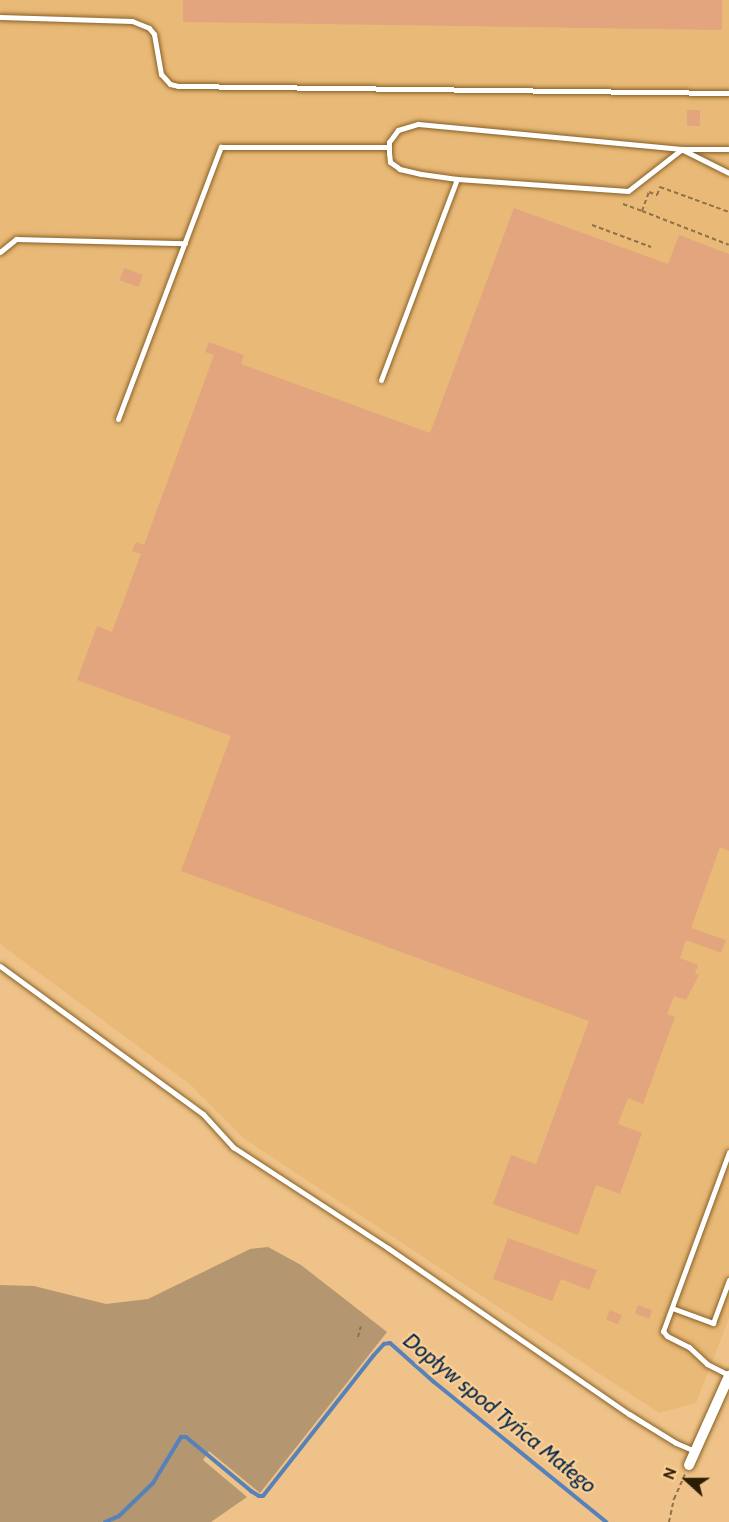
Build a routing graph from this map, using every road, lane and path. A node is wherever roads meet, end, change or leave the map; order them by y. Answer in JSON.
{"nodes":[{"id":1,"x":0,"y":18,"type":"edge"},
{"id":2,"x":729,"y":93,"type":"edge"},
{"id":3,"x":389,"y":147,"type":"junction"},
{"id":4,"x":682,"y":149,"type":"junction"},
{"id":5,"x":729,"y":149,"type":"edge"},
{"id":6,"x":729,"y":173,"type":"edge"},
{"id":7,"x":457,"y":179,"type":"junction"},
{"id":8,"x":623,"y":204,"type":"dead end"},
{"id":9,"x":642,"y":211,"type":"junction"},
{"id":10,"x":729,"y":212,"type":"edge"},
{"id":11,"x":592,"y":225,"type":"dead end"},
{"id":12,"x":185,"y":243,"type":"junction"},
{"id":13,"x":729,"y":245,"type":"edge"},
{"id":14,"x":651,"y":247,"type":"dead end"},
{"id":15,"x":0,"y":252,"type":"edge"},
{"id":16,"x":381,"y":380,"type":"dead end"},
{"id":17,"x":118,"y":419,"type":"dead end"},
{"id":18,"x":0,"y":966,"type":"edge"},
{"id":19,"x":729,"y":1152,"type":"edge"},
{"id":20,"x":729,"y":1280,"type":"edge"},
{"id":21,"x":672,"y":1308,"type":"junction"},
{"id":22,"x":360,"y":1326,"type":"dead end"},
{"id":23,"x":358,"y":1337,"type":"dead end"},
{"id":24,"x":729,"y":1375,"type":"edge"},
{"id":25,"x":697,"y":1452,"type":"junction"},
{"id":26,"x":689,"y":1465,"type":"joint"},
{"id":27,"x":669,"y":1522,"type":"edge"}],
"edges":[{"from":1,"to":2,"type":"lane"},
{"from":3,"to":4,"type":"lane"},
{"from":3,"to":7,"type":"lane"},
{"from":3,"to":12,"type":"lane"},
{"from":4,"to":5,"type":"lane"},
{"from":4,"to":6,"type":"lane"},
{"from":4,"to":7,"type":"lane"},
{"from":7,"to":16,"type":"lane"},
{"from":8,"to":9,"type":"path"},
{"from":9,"to":10,"type":"path"},
{"from":9,"to":13,"type":"path"},
{"from":11,"to":14,"type":"path"},
{"from":12,"to":15,"type":"lane"},
{"from":12,"to":17,"type":"lane"},
{"from":18,"to":25,"type":"lane"},
{"from":19,"to":21,"type":"lane"},
{"from":20,"to":21,"type":"lane"},
{"from":21,"to":24,"type":"lane"},
{"from":22,"to":23,"type":"path"},
{"from":24,"to":25,"type":"street"},
{"from":25,"to":26,"type":"street"},
{"from":26,"to":27,"type":"path"}]}
